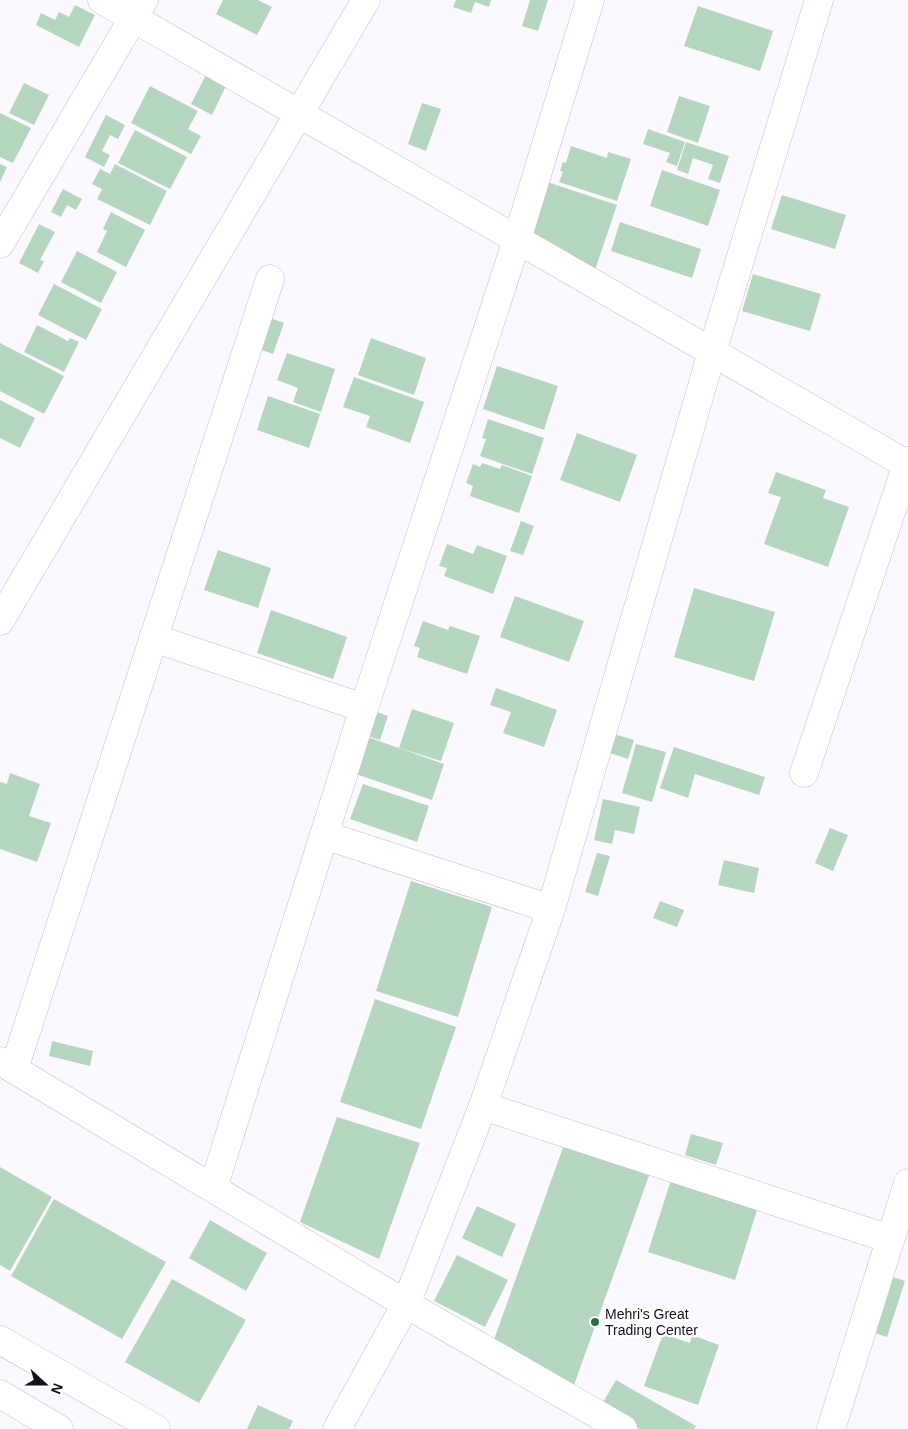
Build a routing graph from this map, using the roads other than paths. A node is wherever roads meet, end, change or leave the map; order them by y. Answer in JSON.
{"nodes":[{"id":1,"x":102,"y":0,"type":"edge"},
{"id":2,"x":366,"y":0,"type":"edge"},
{"id":3,"x":590,"y":0,"type":"edge"},
{"id":4,"x":819,"y":0,"type":"edge"},
{"id":5,"x":139,"y":9,"type":"edge"},
{"id":6,"x":298,"y":114,"type":"junction"},
{"id":7,"x":517,"y":240,"type":"junction"},
{"id":8,"x":0,"y":244,"type":"edge"},
{"id":9,"x":270,"y":279,"type":"dead end"},
{"id":10,"x":712,"y":352,"type":"junction"},
{"id":11,"x":908,"y":464,"type":"edge"},
{"id":12,"x":0,"y":621,"type":"edge"},
{"id":13,"x":153,"y":638,"type":"junction"},
{"id":14,"x":364,"y":708,"type":"junction"},
{"id":15,"x":804,"y":773,"type":"dead end"},
{"id":16,"x":324,"y":835,"type":"junction"},
{"id":17,"x":551,"y":909,"type":"junction"},
{"id":18,"x":7,"y":1065,"type":"edge"},
{"id":19,"x":483,"y":1106,"type":"junction"},
{"id":20,"x":908,"y":1183,"type":"edge"},
{"id":21,"x":213,"y":1188,"type":"junction"},
{"id":22,"x":890,"y":1239,"type":"junction"},
{"id":23,"x":406,"y":1304,"type":"junction"},
{"id":24,"x":0,"y":1340,"type":"edge"},
{"id":25,"x":0,"y":1394,"type":"edge"},
{"id":26,"x":59,"y":1429,"type":"edge"},
{"id":27,"x":156,"y":1429,"type":"edge"},
{"id":28,"x":337,"y":1429,"type":"edge"},
{"id":29,"x":623,"y":1429,"type":"edge"},
{"id":30,"x":831,"y":1429,"type":"edge"}],
"edges":[{"from":1,"to":5,"type":"main road"},
{"from":2,"to":6,"type":"main road"},
{"from":3,"to":7,"type":"main road"},
{"from":4,"to":10,"type":"main road"},
{"from":5,"to":6,"type":"main road"},
{"from":5,"to":8,"type":"main road"},
{"from":6,"to":7,"type":"main road"},
{"from":6,"to":12,"type":"main road"},
{"from":7,"to":10,"type":"main road"},
{"from":7,"to":14,"type":"main road"},
{"from":9,"to":13,"type":"main road"},
{"from":10,"to":11,"type":"main road"},
{"from":10,"to":17,"type":"main road"},
{"from":11,"to":15,"type":"main road"},
{"from":13,"to":14,"type":"main road"},
{"from":13,"to":18,"type":"main road"},
{"from":14,"to":16,"type":"main road"},
{"from":16,"to":17,"type":"main road"},
{"from":16,"to":21,"type":"main road"},
{"from":17,"to":19,"type":"main road"},
{"from":18,"to":21,"type":"main road"},
{"from":19,"to":22,"type":"main road"},
{"from":19,"to":23,"type":"main road"},
{"from":20,"to":22,"type":"main road"},
{"from":21,"to":23,"type":"main road"},
{"from":22,"to":30,"type":"main road"},
{"from":23,"to":28,"type":"main road"},
{"from":23,"to":29,"type":"main road"},
{"from":24,"to":27,"type":"main road"},
{"from":25,"to":26,"type":"main road"}]}
